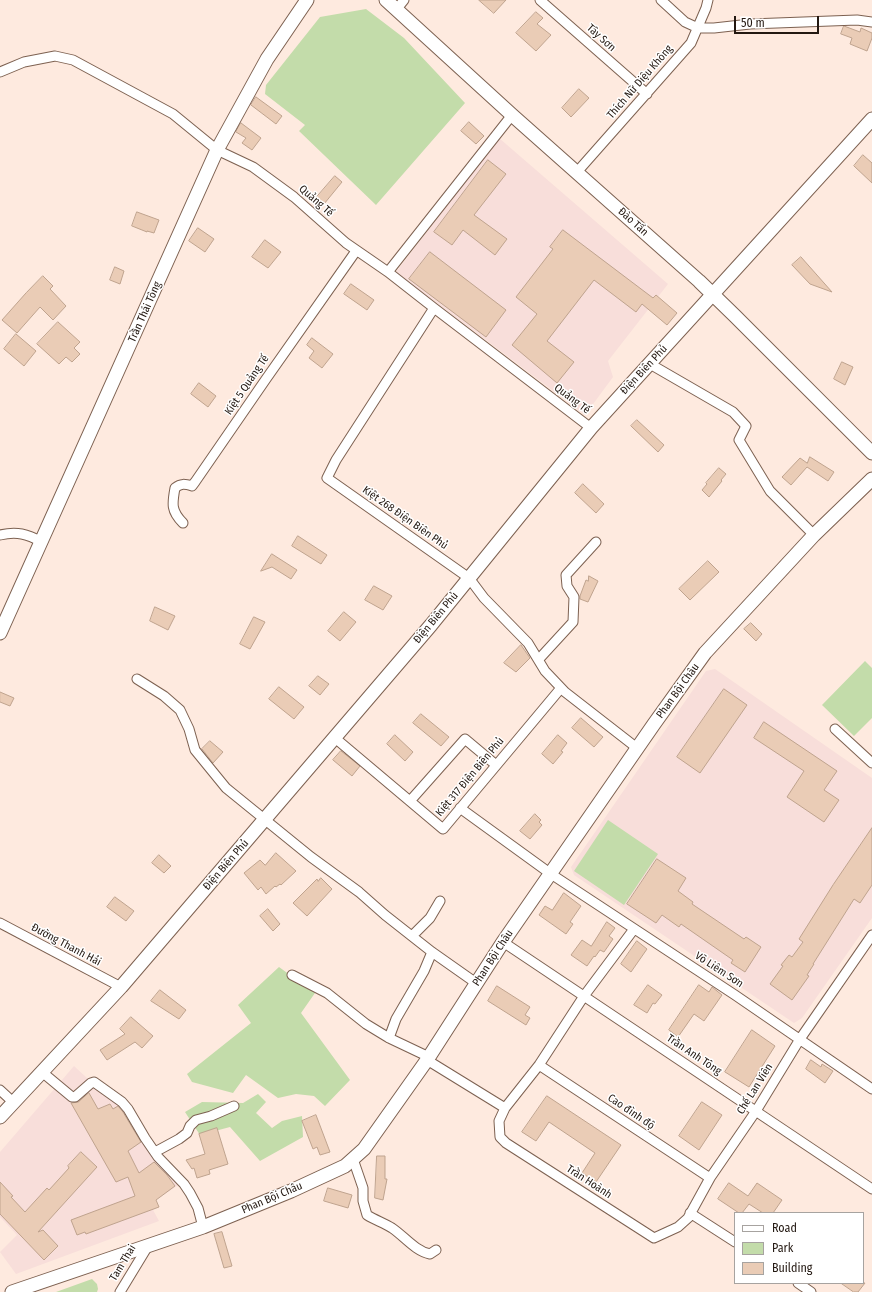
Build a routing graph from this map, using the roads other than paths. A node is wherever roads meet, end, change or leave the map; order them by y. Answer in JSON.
{"nodes":[{"id":1,"x":386,"y":0,"type":"edge"},
{"id":2,"x":540,"y":0,"type":"edge"},
{"id":3,"x":661,"y":0,"type":"edge"},
{"id":4,"x":708,"y":0,"type":"edge"},
{"id":5,"x":304,"y":1,"type":"edge"},
{"id":6,"x":400,"y":5,"type":"edge"},
{"id":7,"x":872,"y":22,"type":"edge"},
{"id":8,"x":698,"y":28,"type":"junction"},
{"id":9,"x":0,"y":72,"type":"edge"},
{"id":10,"x":647,"y":94,"type":"junction"},
{"id":11,"x":512,"y":115,"type":"junction"},
{"id":12,"x":872,"y":119,"type":"edge"},
{"id":13,"x":217,"y":150,"type":"junction"},
{"id":14,"x":577,"y":172,"type":"junction"},
{"id":15,"x":356,"y":251,"type":"junction"},
{"id":16,"x":388,"y":272,"type":"junction"},
{"id":17,"x":713,"y":295,"type":"junction"},
{"id":18,"x":434,"y":308,"type":"junction"},
{"id":19,"x":650,"y":364,"type":"junction"},
{"id":20,"x":591,"y":428,"type":"junction"},
{"id":21,"x":872,"y":453,"type":"edge"},
{"id":22,"x":872,"y":479,"type":"edge"},
{"id":23,"x":184,"y":523,"type":"dead end"},
{"id":24,"x":0,"y":535,"type":"edge"},
{"id":25,"x":814,"y":536,"type":"junction"},
{"id":26,"x":42,"y":542,"type":"junction"},
{"id":27,"x":596,"y":542,"type":"dead end"},
{"id":28,"x":469,"y":578,"type":"junction"},
{"id":29,"x":0,"y":633,"type":"edge"},
{"id":30,"x":539,"y":660,"type":"junction"},
{"id":31,"x":137,"y":679,"type":"dead end"},
{"id":32,"x":561,"y":688,"type":"junction"},
{"id":33,"x":835,"y":729,"type":"dead end"},
{"id":34,"x":335,"y":738,"type":"junction"},
{"id":35,"x":637,"y":748,"type":"junction"},
{"id":36,"x":872,"y":762,"type":"edge"},
{"id":37,"x":496,"y":765,"type":"junction"},
{"id":38,"x":410,"y":801,"type":"junction"},
{"id":39,"x":460,"y":808,"type":"junction"},
{"id":40,"x":265,"y":819,"type":"junction"},
{"id":41,"x":551,"y":874,"type":"junction"},
{"id":42,"x":440,"y":901,"type":"dead end"},
{"id":43,"x":0,"y":923,"type":"edge"},
{"id":44,"x":634,"y":929,"type":"junction"},
{"id":45,"x":872,"y":935,"type":"edge"},
{"id":46,"x":412,"y":936,"type":"junction"},
{"id":47,"x":503,"y":942,"type":"junction"},
{"id":48,"x":432,"y":952,"type":"junction"},
{"id":49,"x":292,"y":975,"type":"dead end"},
{"id":50,"x":476,"y":983,"type":"junction"},
{"id":51,"x":121,"y":987,"type":"junction"},
{"id":52,"x":584,"y":996,"type":"junction"},
{"id":53,"x":389,"y":1038,"type":"junction"},
{"id":54,"x":800,"y":1039,"type":"junction"},
{"id":55,"x":428,"y":1058,"type":"junction"},
{"id":56,"x":539,"y":1065,"type":"junction"},
{"id":57,"x":42,"y":1072,"type":"junction"},
{"id":58,"x":872,"y":1089,"type":"edge"},
{"id":59,"x":0,"y":1090,"type":"edge"},
{"id":60,"x":13,"y":1102,"type":"junction"},
{"id":61,"x":234,"y":1106,"type":"dead end"},
{"id":62,"x":505,"y":1108,"type":"junction"},
{"id":63,"x":756,"y":1112,"type":"junction"},
{"id":64,"x":0,"y":1118,"type":"edge"},
{"id":65,"x":155,"y":1152,"type":"junction"},
{"id":66,"x":353,"y":1159,"type":"junction"},
{"id":67,"x":710,"y":1178,"type":"junction"},
{"id":68,"x":872,"y":1189,"type":"edge"},
{"id":69,"x":690,"y":1213,"type":"junction"},
{"id":70,"x":203,"y":1227,"type":"junction"},
{"id":71,"x":734,"y":1241,"type":"edge"},
{"id":72,"x":148,"y":1246,"type":"junction"},
{"id":73,"x":436,"y":1250,"type":"dead end"},
{"id":74,"x":799,"y":1284,"type":"edge"},
{"id":75,"x":12,"y":1292,"type":"edge"},
{"id":76,"x":120,"y":1292,"type":"edge"},
{"id":77,"x":811,"y":1292,"type":"edge"}],
"edges":[{"from":1,"to":6,"type":"street","name":"Đào Tấn"},
{"from":2,"to":10,"type":"street","name":"Tây Sơn"},
{"from":3,"to":8,"type":"street"},
{"from":4,"to":8,"type":"street","name":"Thích Nữ Diệu Không"},
{"from":5,"to":13,"type":"street","name":"Trần Thái Tông"},
{"from":6,"to":11,"type":"street","name":"Đào Tấn"},
{"from":7,"to":8,"type":"street"},
{"from":8,"to":10,"type":"street","name":"Thích Nữ Diệu Không"},
{"from":9,"to":13,"type":"street","name":"Quảng Tế"},
{"from":10,"to":14,"type":"street","name":"Thích Nữ Diệu Không"},
{"from":11,"to":14,"type":"street","name":"Đào Tấn"},
{"from":11,"to":16,"type":"street"},
{"from":12,"to":17,"type":"street","name":"Điện Biên Phủ"},
{"from":13,"to":15,"type":"street","name":"Quảng Tế"},
{"from":13,"to":26,"type":"street","name":"Trần Thái Tông"},
{"from":14,"to":17,"type":"street","name":"Đào Tấn"},
{"from":15,"to":16,"type":"street","name":"Quảng Tế"},
{"from":15,"to":23,"type":"street","name":"Kiệt 5 Quảng Tế"},
{"from":16,"to":18,"type":"street","name":"Quảng Tế"},
{"from":17,"to":19,"type":"street","name":"Điện Biên Phủ"},
{"from":17,"to":21,"type":"street","name":"Đào Tấn"},
{"from":18,"to":20,"type":"street","name":"Quảng Tế"},
{"from":18,"to":28,"type":"street","name":"Kiệt 268 Điện Biên Phủ"},
{"from":19,"to":20,"type":"street","name":"Điện Biên Phủ"},
{"from":19,"to":25,"type":"street"},
{"from":20,"to":28,"type":"street","name":"Điện Biên Phủ"},
{"from":22,"to":25,"type":"street","name":"Phan Bội Châu"},
{"from":24,"to":26,"type":"street"},
{"from":25,"to":35,"type":"street","name":"Phan Bội Châu"},
{"from":26,"to":29,"type":"street","name":"Trần Thái Tông"},
{"from":27,"to":30,"type":"street"},
{"from":28,"to":30,"type":"street","name":"Kiệt 268 Điện Biên Phủ"},
{"from":28,"to":34,"type":"street","name":"Điện Biên Phủ"},
{"from":30,"to":32,"type":"street","name":"Kiệt 268 Điện Biên Phủ"},
{"from":31,"to":40,"type":"street"},
{"from":32,"to":35,"type":"street","name":"Kiệt 268 Điện Biên Phủ"},
{"from":32,"to":37,"type":"street","name":"Kiệt 317 Điện Biên Phủ"},
{"from":33,"to":36,"type":"street"},
{"from":34,"to":38,"type":"street","name":"Kiệt 317 Điện Biên Phủ"},
{"from":34,"to":40,"type":"street","name":"Điện Biên Phủ"},
{"from":35,"to":41,"type":"street","name":"Phan Bội Châu"},
{"from":37,"to":38,"type":"street"},
{"from":37,"to":39,"type":"street","name":"Kiệt 317 Điện Biên Phủ"},
{"from":38,"to":39,"type":"street","name":"Kiệt 317 Điện Biên Phủ"},
{"from":39,"to":41,"type":"street","name":"Võ Liêm Sơn"},
{"from":40,"to":46,"type":"street"},
{"from":40,"to":51,"type":"street","name":"Điện Biên Phủ"},
{"from":41,"to":44,"type":"street","name":"Võ Liêm Sơn"},
{"from":41,"to":47,"type":"street","name":"Phan Bội Châu"},
{"from":42,"to":46,"type":"street"},
{"from":43,"to":51,"type":"street","name":"Đường Thanh Hải"},
{"from":44,"to":52,"type":"street","name":"Trần Hoành"},
{"from":44,"to":54,"type":"street","name":"Võ Liêm Sơn"},
{"from":45,"to":54,"type":"street","name":"Chế Lan Viên"},
{"from":46,"to":48,"type":"street"},
{"from":47,"to":50,"type":"street","name":"Phan Bội Châu"},
{"from":47,"to":52,"type":"street","name":"Trần Anh Tông"},
{"from":48,"to":50,"type":"street"},
{"from":48,"to":53,"type":"street"},
{"from":49,"to":53,"type":"street"},
{"from":50,"to":55,"type":"street","name":"Phan Bội Châu"},
{"from":51,"to":57,"type":"street","name":"Điện Biên Phủ"},
{"from":52,"to":56,"type":"street","name":"Trần Hoành"},
{"from":52,"to":63,"type":"street","name":"Trần Anh Tông"},
{"from":53,"to":55,"type":"street"},
{"from":54,"to":58,"type":"street","name":"Võ Liêm Sơn"},
{"from":54,"to":63,"type":"street","name":"Chế Lan Viên"},
{"from":55,"to":62,"type":"street"},
{"from":55,"to":66,"type":"street","name":"Phan Bội Châu"},
{"from":56,"to":62,"type":"street","name":"Trần Hoành"},
{"from":56,"to":67,"type":"street","name":"Cao đình độ"},
{"from":57,"to":60,"type":"street","name":"Điện Biên Phủ"},
{"from":57,"to":65,"type":"street"},
{"from":59,"to":60,"type":"street"},
{"from":60,"to":64,"type":"street","name":"Điện Biên Phủ"},
{"from":61,"to":65,"type":"street"},
{"from":62,"to":69,"type":"street","name":"Trần Hoành"},
{"from":63,"to":67,"type":"street","name":"Chế Lan Viên"},
{"from":63,"to":68,"type":"street","name":"Trần Anh Tông"},
{"from":65,"to":70,"type":"street"},
{"from":66,"to":70,"type":"street","name":"Phan Bội Châu"},
{"from":66,"to":73,"type":"street"},
{"from":67,"to":69,"type":"street","name":"Chế Lan Viên"},
{"from":69,"to":71,"type":"street"},
{"from":70,"to":72,"type":"street","name":"Phan Bội Châu"},
{"from":72,"to":75,"type":"street","name":"Phan Bội Châu"},
{"from":72,"to":76,"type":"street","name":"Tam Thai"},
{"from":74,"to":77,"type":"street"}]}
